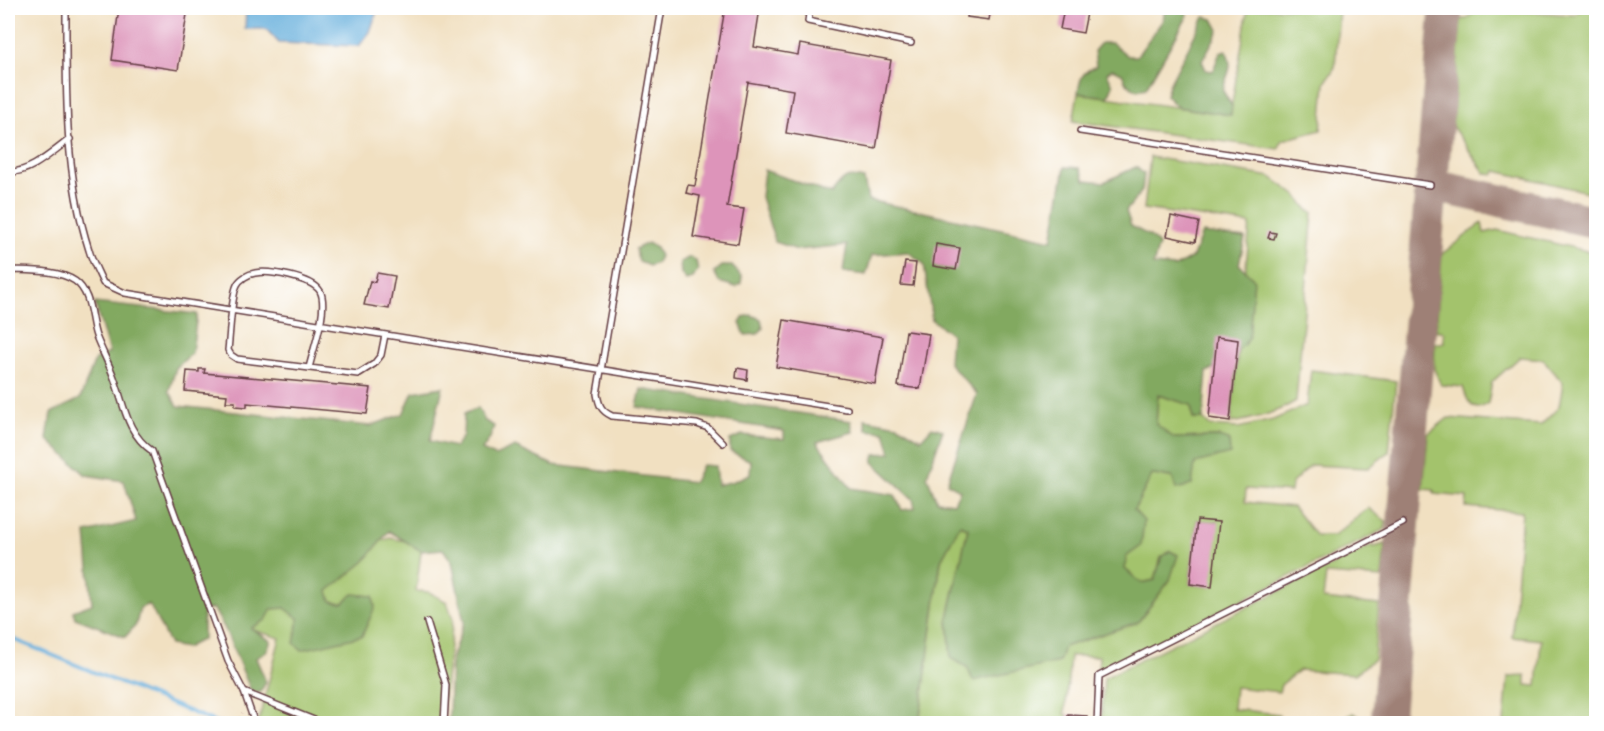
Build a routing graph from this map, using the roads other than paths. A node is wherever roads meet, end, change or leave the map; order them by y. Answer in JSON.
{"nodes":[{"id":1,"x":66,"y":8,"type":"edge"},
{"id":2,"x":662,"y":8,"type":"edge"},
{"id":3,"x":810,"y":8,"type":"edge"},
{"id":4,"x":911,"y":43,"type":"dead end"},
{"id":5,"x":1080,"y":131,"type":"dead end"},
{"id":6,"x":70,"y":140,"type":"junction"},
{"id":7,"x":8,"y":172,"type":"edge"},
{"id":8,"x":1430,"y":185,"type":"dead end"},
{"id":9,"x":8,"y":270,"type":"edge"},
{"id":10,"x":232,"y":311,"type":"junction"},
{"id":11,"x":320,"y":325,"type":"junction"},
{"id":12,"x":385,"y":335,"type":"junction"},
{"id":13,"x":309,"y":368,"type":"junction"},
{"id":14,"x":601,"y":370,"type":"junction"},
{"id":15,"x":847,"y":409,"type":"dead end"},
{"id":16,"x":723,"y":443,"type":"dead end"},
{"id":17,"x":1403,"y":523,"type":"dead end"},
{"id":18,"x":427,"y":622,"type":"dead end"},
{"id":19,"x":244,"y":692,"type":"junction"},
{"id":20,"x":255,"y":723,"type":"edge"},
{"id":21,"x":324,"y":723,"type":"edge"},
{"id":22,"x":444,"y":723,"type":"edge"},
{"id":23,"x":1097,"y":723,"type":"edge"}],
"edges":[{"from":1,"to":6,"type":"lane"},
{"from":2,"to":14,"type":"lane"},
{"from":3,"to":4,"type":"lane"},
{"from":5,"to":8,"type":"lane"},
{"from":6,"to":7,"type":"lane"},
{"from":6,"to":10,"type":"lane"},
{"from":9,"to":19,"type":"lane"},
{"from":10,"to":11,"type":"lane"},
{"from":10,"to":11,"type":"lane"},
{"from":10,"to":13,"type":"lane"},
{"from":11,"to":12,"type":"lane"},
{"from":11,"to":13,"type":"lane"},
{"from":12,"to":13,"type":"lane"},
{"from":12,"to":14,"type":"lane"},
{"from":14,"to":15,"type":"lane"},
{"from":14,"to":16,"type":"lane"},
{"from":17,"to":23,"type":"lane"},
{"from":18,"to":22,"type":"lane"},
{"from":19,"to":20,"type":"lane"},
{"from":19,"to":21,"type":"lane"}]}
